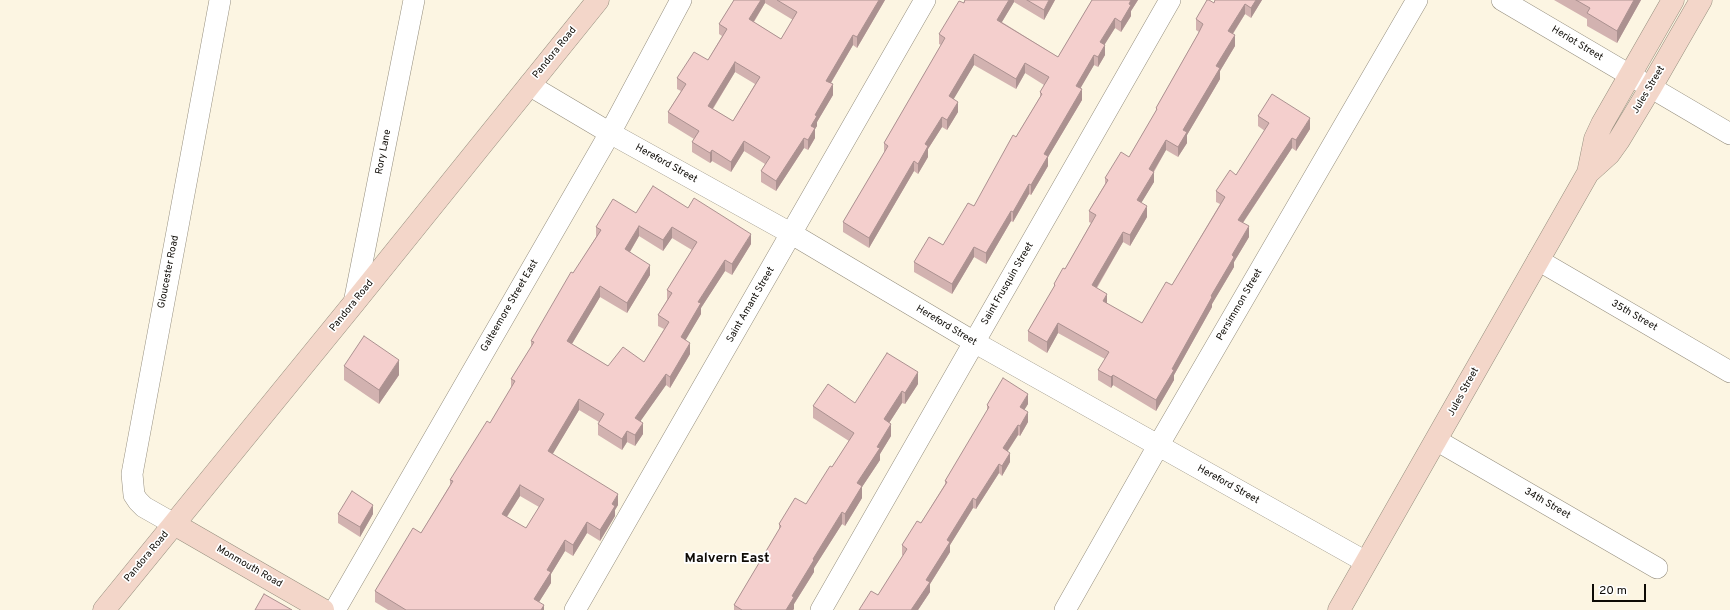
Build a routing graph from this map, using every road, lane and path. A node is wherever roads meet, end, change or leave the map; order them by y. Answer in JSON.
{"nodes":[{"id":1,"x":220,"y":0,"type":"edge"},
{"id":2,"x":414,"y":0,"type":"edge"},
{"id":3,"x":598,"y":0,"type":"edge"},
{"id":4,"x":681,"y":0,"type":"edge"},
{"id":5,"x":925,"y":0,"type":"edge"},
{"id":6,"x":1170,"y":0,"type":"edge"},
{"id":7,"x":1417,"y":0,"type":"edge"},
{"id":8,"x":1502,"y":0,"type":"edge"},
{"id":9,"x":1673,"y":0,"type":"edge"},
{"id":10,"x":1701,"y":0,"type":"edge"},
{"id":11,"x":1629,"y":75,"type":"junction"},
{"id":12,"x":529,"y":85,"type":"junction"},
{"id":13,"x":1651,"y":87,"type":"junction"},
{"id":14,"x":610,"y":133,"type":"junction"},
{"id":15,"x":1730,"y":134,"type":"edge"},
{"id":16,"x":1588,"y":173,"type":"junction"},
{"id":17,"x":792,"y":234,"type":"junction"},
{"id":18,"x":1538,"y":260,"type":"junction"},
{"id":19,"x":354,"y":303,"type":"junction"},
{"id":20,"x":974,"y":342,"type":"junction"},
{"id":21,"x":1730,"y":372,"type":"edge"},
{"id":22,"x":1436,"y":440,"type":"junction"},
{"id":23,"x":1158,"y":446,"type":"junction"},
{"id":24,"x":174,"y":524,"type":"junction"},
{"id":25,"x":1366,"y":562,"type":"junction"},
{"id":26,"x":1657,"y":568,"type":"dead end"},
{"id":27,"x":104,"y":610,"type":"edge"},
{"id":28,"x":323,"y":610,"type":"edge"},
{"id":29,"x":334,"y":610,"type":"edge"},
{"id":30,"x":575,"y":610,"type":"edge"},
{"id":31,"x":821,"y":610,"type":"edge"},
{"id":32,"x":1065,"y":610,"type":"edge"},
{"id":33,"x":1338,"y":610,"type":"edge"}],
"edges":[{"from":1,"to":24,"type":"street","name":"Gloucester Road"},
{"from":2,"to":19,"type":"street","name":"Rory Lane"},
{"from":3,"to":12,"type":"street","name":"Pandora Road"},
{"from":4,"to":14,"type":"street","name":"Galteemore Street East"},
{"from":5,"to":17,"type":"street","name":"Saint Amant Street"},
{"from":6,"to":20,"type":"street","name":"Saint Frusquin Street"},
{"from":7,"to":23,"type":"street","name":"Persimmon Street"},
{"from":8,"to":11,"type":"street","name":"Heriot Street"},
{"from":9,"to":11,"type":"street","name":"Jules Street"},
{"from":10,"to":13,"type":"street","name":"Jules Street"},
{"from":11,"to":13,"type":"street","name":"Heriot Street"},
{"from":11,"to":16,"type":"street","name":"Jules Street"},
{"from":12,"to":14,"type":"street","name":"Hereford Street"},
{"from":12,"to":19,"type":"street","name":"Pandora Road"},
{"from":13,"to":15,"type":"street","name":"Heriot Street"},
{"from":13,"to":16,"type":"street","name":"Jules Street"},
{"from":14,"to":17,"type":"street","name":"Hereford Street"},
{"from":14,"to":29,"type":"street","name":"Galteemore Street East"},
{"from":16,"to":18,"type":"street","name":"Jules Street"},
{"from":17,"to":20,"type":"street","name":"Hereford Street"},
{"from":17,"to":30,"type":"street","name":"Saint Amant Street"},
{"from":18,"to":21,"type":"street","name":"35th Street"},
{"from":18,"to":22,"type":"street","name":"Jules Street"},
{"from":19,"to":24,"type":"street","name":"Pandora Road"},
{"from":20,"to":23,"type":"street","name":"Hereford Street"},
{"from":20,"to":31,"type":"street","name":"Saint Frusquin Street"},
{"from":22,"to":25,"type":"street","name":"Jules Street"},
{"from":22,"to":26,"type":"street","name":"34th Street"},
{"from":23,"to":25,"type":"street","name":"Hereford Street"},
{"from":23,"to":32,"type":"street","name":"Persimmon Street"},
{"from":24,"to":27,"type":"street","name":"Pandora Road"},
{"from":24,"to":28,"type":"street","name":"Monmouth Road"},
{"from":25,"to":33,"type":"street","name":"Jules Street"}]}
